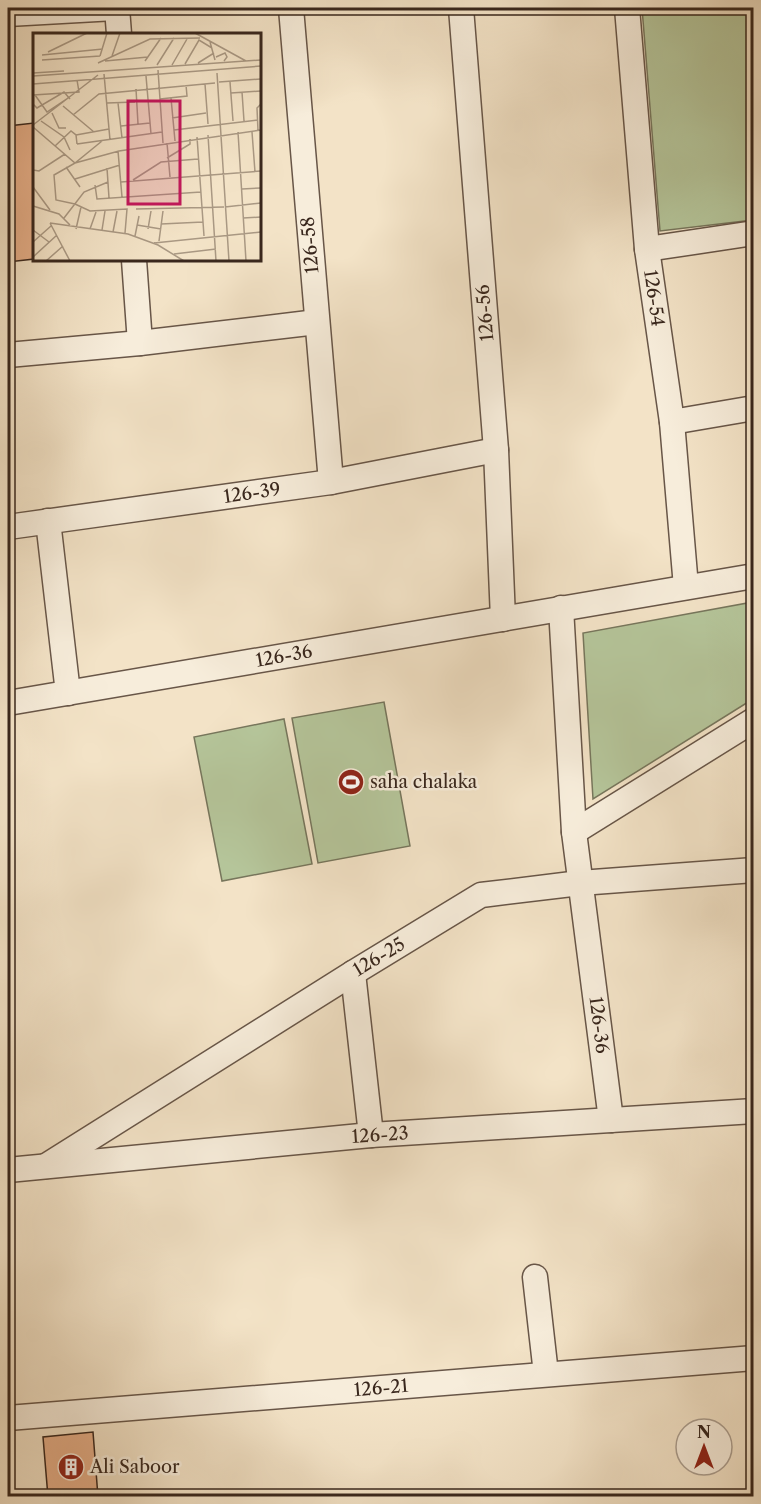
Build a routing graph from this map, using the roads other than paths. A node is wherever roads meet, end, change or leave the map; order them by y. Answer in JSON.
{"nodes":[{"id":1,"x":116,"y":8,"type":"edge"},
{"id":2,"x":291,"y":8,"type":"edge"},
{"id":3,"x":461,"y":8,"type":"edge"},
{"id":4,"x":627,"y":8,"type":"edge"},
{"id":5,"x":8,"y":14,"type":"edge"},
{"id":6,"x":119,"y":33,"type":"edge"},
{"id":7,"x":753,"y":233,"type":"edge"},
{"id":8,"x":647,"y":249,"type":"junction"},
{"id":9,"x":134,"y":261,"type":"edge"},
{"id":10,"x":317,"y":322,"type":"junction"},
{"id":11,"x":140,"y":343,"type":"junction"},
{"id":12,"x":8,"y":355,"type":"edge"},
{"id":13,"x":753,"y":408,"type":"edge"},
{"id":14,"x":672,"y":422,"type":"junction"},
{"id":15,"x":496,"y":450,"type":"junction"},
{"id":16,"x":331,"y":482,"type":"junction"},
{"id":17,"x":48,"y":521,"type":"junction"},
{"id":18,"x":8,"y":527,"type":"edge"},
{"id":19,"x":753,"y":576,"type":"edge"},
{"id":20,"x":686,"y":588,"type":"junction"},
{"id":21,"x":561,"y":608,"type":"junction"},
{"id":22,"x":502,"y":619,"type":"junction"},
{"id":23,"x":68,"y":693,"type":"junction"},
{"id":24,"x":8,"y":703,"type":"edge"},
{"id":25,"x":753,"y":720,"type":"edge"},
{"id":26,"x":574,"y":832,"type":"junction"},
{"id":27,"x":753,"y":870,"type":"edge"},
{"id":28,"x":580,"y":883,"type":"junction"},
{"id":29,"x":353,"y":973,"type":"junction"},
{"id":30,"x":753,"y":1111,"type":"edge"},
{"id":31,"x":611,"y":1120,"type":"junction"},
{"id":32,"x":371,"y":1135,"type":"junction"},
{"id":33,"x":46,"y":1166,"type":"junction"},
{"id":34,"x":8,"y":1170,"type":"edge"},
{"id":35,"x":535,"y":1277,"type":"dead end"},
{"id":36,"x":753,"y":1358,"type":"edge"},
{"id":37,"x":546,"y":1374,"type":"junction"},
{"id":38,"x":8,"y":1418,"type":"edge"}],
"edges":[{"from":1,"to":5,"type":"street"},
{"from":1,"to":6,"type":"street"},
{"from":2,"to":10,"type":"street","name":"126-58"},
{"from":3,"to":15,"type":"street","name":"126-56"},
{"from":4,"to":8,"type":"street","name":"126-54"},
{"from":7,"to":8,"type":"street"},
{"from":8,"to":14,"type":"street","name":"126-54"},
{"from":9,"to":11,"type":"street"},
{"from":10,"to":11,"type":"street"},
{"from":10,"to":16,"type":"street","name":"126-58"},
{"from":11,"to":12,"type":"street"},
{"from":13,"to":14,"type":"street"},
{"from":14,"to":20,"type":"street","name":"126-54"},
{"from":15,"to":16,"type":"street","name":"126-39"},
{"from":15,"to":22,"type":"street","name":"126-56"},
{"from":16,"to":17,"type":"street","name":"126-39"},
{"from":17,"to":18,"type":"street","name":"126-39"},
{"from":17,"to":23,"type":"street"},
{"from":19,"to":20,"type":"street","name":"126-36"},
{"from":20,"to":21,"type":"street","name":"126-36"},
{"from":21,"to":22,"type":"street","name":"126-36"},
{"from":21,"to":26,"type":"street","name":"126-36"},
{"from":22,"to":23,"type":"street","name":"126-36"},
{"from":23,"to":24,"type":"street","name":"126-36"},
{"from":25,"to":26,"type":"street"},
{"from":26,"to":28,"type":"street","name":"126-36"},
{"from":27,"to":28,"type":"street","name":"126-25"},
{"from":28,"to":29,"type":"street","name":"126-25"},
{"from":28,"to":31,"type":"street","name":"126-36"},
{"from":29,"to":32,"type":"street"},
{"from":29,"to":33,"type":"street","name":"126-25"},
{"from":30,"to":31,"type":"street","name":"126-23"},
{"from":31,"to":32,"type":"street","name":"126-23"},
{"from":32,"to":33,"type":"street","name":"126-23"},
{"from":33,"to":34,"type":"street","name":"126-23"},
{"from":35,"to":37,"type":"street"},
{"from":36,"to":37,"type":"street","name":"126-21"},
{"from":37,"to":38,"type":"street","name":"126-21"}]}
